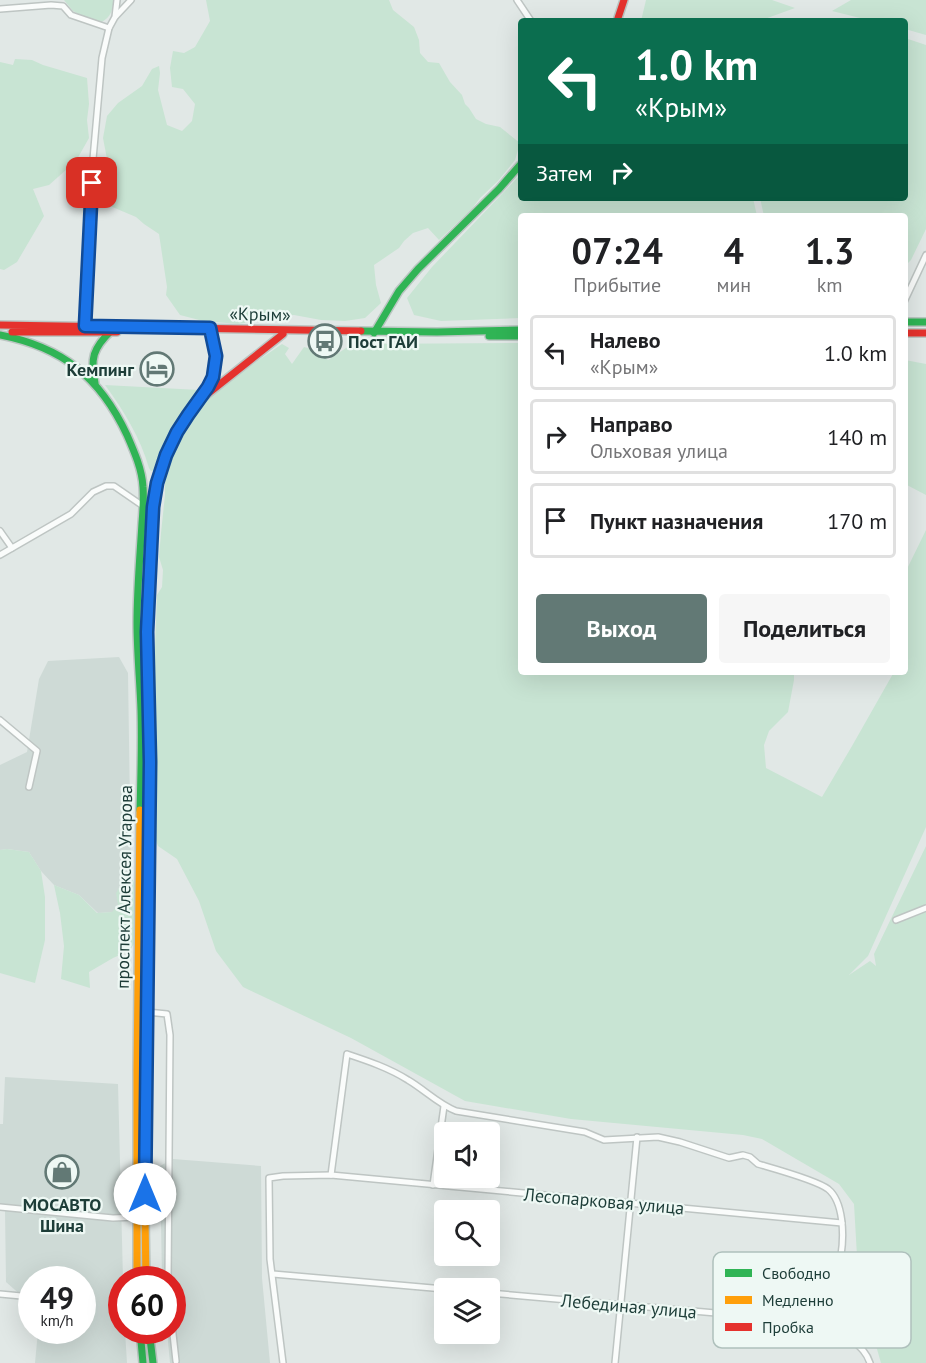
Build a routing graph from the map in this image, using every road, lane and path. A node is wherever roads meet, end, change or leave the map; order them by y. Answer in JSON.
{"nodes":[{"id":1,"x":117,"y":0,"type":"edge"},
{"id":2,"x":131,"y":0,"type":"edge"},
{"id":3,"x":518,"y":0,"type":"edge"},
{"id":4,"x":624,"y":0,"type":"edge"},
{"id":5,"x":0,"y":9,"type":"edge"},
{"id":6,"x":114,"y":17,"type":"junction"},
{"id":7,"x":529,"y":18,"type":"edge"},
{"id":8,"x":618,"y":18,"type":"edge"},
{"id":9,"x":109,"y":28,"type":"junction"},
{"id":10,"x":518,"y":167,"type":"edge"},
{"id":11,"x":926,"y":255,"type":"edge"},
{"id":12,"x":908,"y":293,"type":"edge"},
{"id":13,"x":908,"y":322,"type":"edge"},
{"id":14,"x":926,"y":322,"type":"edge"},
{"id":15,"x":0,"y":325,"type":"edge"},
{"id":16,"x":85,"y":326,"type":"junction"},
{"id":17,"x":121,"y":326,"type":"junction"},
{"id":18,"x":518,"y":330,"type":"edge"},
{"id":19,"x":211,"y":331,"type":"junction"},
{"id":20,"x":111,"y":332,"type":"junction"},
{"id":21,"x":0,"y":333,"type":"edge"},
{"id":22,"x":374,"y":333,"type":"junction"},
{"id":23,"x":908,"y":333,"type":"edge"},
{"id":24,"x":926,"y":333,"type":"edge"},
{"id":25,"x":283,"y":334,"type":"junction"},
{"id":26,"x":518,"y":336,"type":"edge"},
{"id":27,"x":95,"y":384,"type":"junction"},
{"id":28,"x":198,"y":402,"type":"junction"},
{"id":29,"x":143,"y":506,"type":"junction"},
{"id":30,"x":153,"y":507,"type":"junction"},
{"id":31,"x":0,"y":531,"type":"edge"},
{"id":32,"x":12,"y":548,"type":"junction"},
{"id":33,"x":0,"y":555,"type":"edge"},
{"id":34,"x":141,"y":718,"type":"junction"},
{"id":35,"x":150,"y":719,"type":"junction"},
{"id":36,"x":0,"y":720,"type":"edge"},
{"id":37,"x":29,"y":787,"type":"dead end"},
{"id":38,"x":926,"y":908,"type":"edge"},
{"id":39,"x":896,"y":920,"type":"dead end"},
{"id":40,"x":147,"y":1012,"type":"junction"},
{"id":41,"x":444,"y":1106,"type":"junction"},
{"id":42,"x":637,"y":1137,"type":"junction"},
{"id":43,"x":331,"y":1174,"type":"junction"},
{"id":44,"x":433,"y":1185,"type":"junction"},
{"id":45,"x":632,"y":1203,"type":"junction"},
{"id":46,"x":0,"y":1207,"type":"edge"},
{"id":47,"x":136,"y":1217,"type":"junction"},
{"id":48,"x":145,"y":1217,"type":"junction"},
{"id":49,"x":842,"y":1223,"type":"junction"},
{"id":50,"x":841,"y":1252,"type":"edge"},
{"id":51,"x":137,"y":1266,"type":"edge"},
{"id":52,"x":146,"y":1266,"type":"edge"},
{"id":53,"x":168,"y":1266,"type":"edge"},
{"id":54,"x":273,"y":1274,"type":"junction"},
{"id":55,"x":434,"y":1288,"type":"edge"},
{"id":56,"x":0,"y":1294,"type":"edge"},
{"id":57,"x":500,"y":1294,"type":"edge"},
{"id":58,"x":18,"y":1296,"type":"edge"},
{"id":59,"x":621,"y":1305,"type":"junction"},
{"id":60,"x":713,"y":1313,"type":"edge"},
{"id":61,"x":141,"y":1344,"type":"edge"},
{"id":62,"x":151,"y":1344,"type":"edge"},
{"id":63,"x":174,"y":1344,"type":"edge"},
{"id":64,"x":861,"y":1348,"type":"edge"},
{"id":65,"x":176,"y":1361,"type":"dead end"},
{"id":66,"x":143,"y":1363,"type":"edge"},
{"id":67,"x":153,"y":1363,"type":"edge"},
{"id":68,"x":283,"y":1363,"type":"edge"},
{"id":69,"x":615,"y":1363,"type":"edge"},
{"id":70,"x":870,"y":1363,"type":"edge"}],
"edges":[{"from":1,"to":6,"type":"street"},
{"from":2,"to":6,"type":"street"},
{"from":3,"to":7,"type":"street"},
{"from":4,"to":8,"type":"main road"},
{"from":5,"to":9,"type":"street"},
{"from":6,"to":9,"type":"street"},
{"from":9,"to":16,"type":"street"},
{"from":10,"to":22,"type":"main road"},
{"from":11,"to":12,"type":"street"},
{"from":13,"to":14,"type":"main road"},
{"from":15,"to":16,"type":"main road","name":"«Крым»"},
{"from":16,"to":17,"type":"main road","name":"«Крым»"},
{"from":17,"to":19,"type":"main road","name":"«Крым»"},
{"from":17,"to":20,"type":"main road"},
{"from":18,"to":22,"type":"main road","name":"«Крым»"},
{"from":19,"to":20,"type":"main road","name":"«Крым»"},
{"from":19,"to":22,"type":"main road","name":"«Крым»"},
{"from":19,"to":25,"type":"main road","name":"«Крым»"},
{"from":19,"to":28,"type":"main road","name":"проспект Алексея Угарова"},
{"from":20,"to":21,"type":"main road","name":"«Крым»"},
{"from":20,"to":27,"type":"main road"},
{"from":21,"to":27,"type":"main road","name":"проспект Алексея Угарова"},
{"from":22,"to":25,"type":"main road","name":"«Крым»"},
{"from":22,"to":26,"type":"main road","name":"«Крым»"},
{"from":23,"to":24,"type":"main road"},
{"from":25,"to":28,"type":"main road"},
{"from":27,"to":29,"type":"main road","name":"проспект Алексея Угарова"},
{"from":28,"to":30,"type":"main road","name":"проспект Алексея Угарова"},
{"from":29,"to":30,"type":"main road"},
{"from":29,"to":32,"type":"street"},
{"from":29,"to":34,"type":"main road","name":"проспект Алексея Угарова"},
{"from":30,"to":35,"type":"main road","name":"проспект Алексея Угарова"},
{"from":31,"to":32,"type":"street"},
{"from":32,"to":33,"type":"street"},
{"from":34,"to":35,"type":"main road"},
{"from":34,"to":47,"type":"main road","name":"проспект Алексея Угарова"},
{"from":35,"to":40,"type":"main road","name":"проспект Алексея Угарова"},
{"from":36,"to":37,"type":"street"},
{"from":38,"to":39,"type":"street"},
{"from":40,"to":48,"type":"main road","name":"проспект Алексея Угарова"},
{"from":40,"to":53,"type":"street"},
{"from":41,"to":42,"type":"street"},
{"from":41,"to":43,"type":"street"},
{"from":41,"to":44,"type":"street"},
{"from":42,"to":45,"type":"street"},
{"from":42,"to":49,"type":"street"},
{"from":43,"to":44,"type":"street","name":"Лесопарковая улица"},
{"from":43,"to":54,"type":"street","name":"Лесопарковая улица"},
{"from":44,"to":45,"type":"street","name":"Лесопарковая улица"},
{"from":45,"to":49,"type":"street","name":"Лесопарковая улица"},
{"from":45,"to":59,"type":"street"},
{"from":46,"to":47,"type":"street"},
{"from":47,"to":48,"type":"main road"},
{"from":47,"to":51,"type":"main road","name":"проспект Алексея Угарова"},
{"from":48,"to":52,"type":"main road","name":"проспект Алексея Угарова"},
{"from":49,"to":50,"type":"street"},
{"from":54,"to":55,"type":"street"},
{"from":54,"to":68,"type":"street"},
{"from":56,"to":58,"type":"street"},
{"from":57,"to":59,"type":"street","name":"Лебединая улица"},
{"from":59,"to":60,"type":"street","name":"Лебединая улица"},
{"from":59,"to":69,"type":"street"},
{"from":61,"to":66,"type":"main road"},
{"from":62,"to":67,"type":"main road"},
{"from":63,"to":65,"type":"street"},
{"from":64,"to":70,"type":"street"}]}
